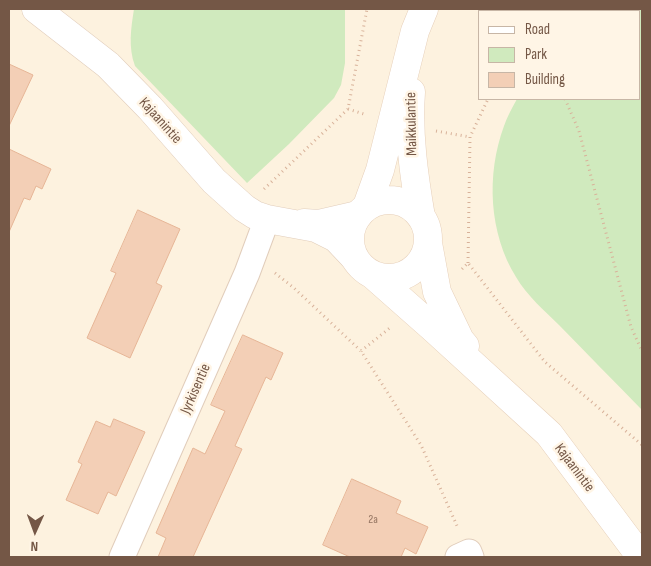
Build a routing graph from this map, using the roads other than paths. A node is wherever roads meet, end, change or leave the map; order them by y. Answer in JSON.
{"nodes":[{"id":1,"x":36,"y":9,"type":"edge"},
{"id":2,"x":420,"y":20,"type":"edge"},
{"id":3,"x":362,"y":210,"type":"junction"},
{"id":4,"x":266,"y":217,"type":"junction"},
{"id":5,"x":421,"y":217,"type":"junction"},
{"id":6,"x":428,"y":243,"type":"junction"},
{"id":7,"x":353,"y":256,"type":"junction"},
{"id":8,"x":373,"y":275,"type":"junction"},
{"id":9,"x":498,"y":387,"type":"junction"},
{"id":10,"x":122,"y":557,"type":"edge"},
{"id":11,"x":641,"y":557,"type":"edge"}],
"edges":[{"from":1,"to":4,"type":"main road","name":"Kajaanintie"},
{"from":2,"to":3,"type":"main road","name":"Maikkulantie"},
{"from":2,"to":5,"type":"main road","name":"Maikkulantie"},
{"from":3,"to":4,"type":"main road"},
{"from":3,"to":5,"type":"main road"},
{"from":3,"to":7,"type":"main road"},
{"from":4,"to":7,"type":"main road"},
{"from":4,"to":10,"type":"street","name":"Jyrkisentie"},
{"from":5,"to":6,"type":"main road"},
{"from":6,"to":8,"type":"main road"},
{"from":6,"to":9,"type":"main road","name":"Kajaanintie"},
{"from":7,"to":8,"type":"main road"},
{"from":8,"to":9,"type":"main road","name":"Kajaanintie"},
{"from":9,"to":11,"type":"main road","name":"Kajaanintie"}]}
